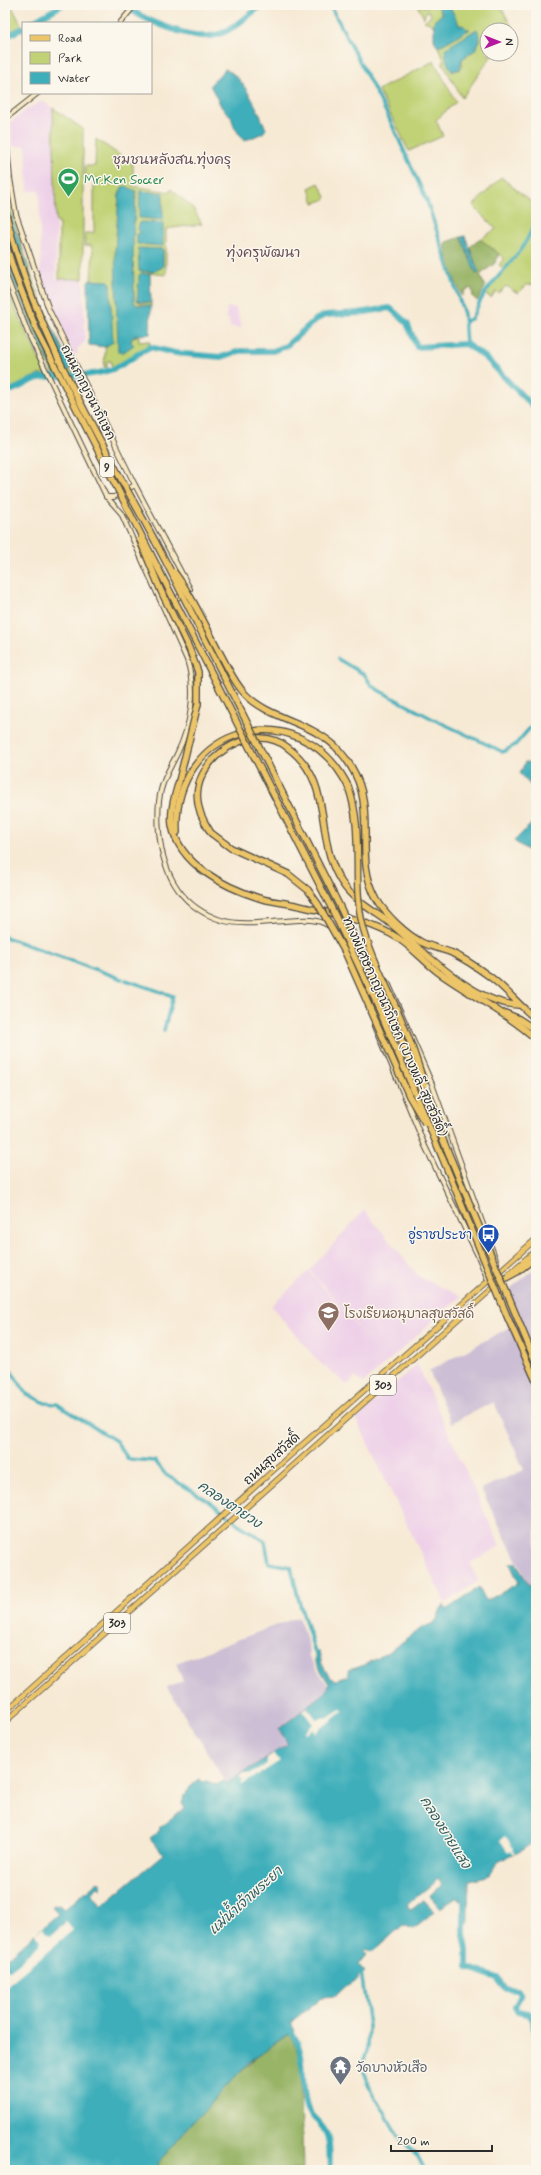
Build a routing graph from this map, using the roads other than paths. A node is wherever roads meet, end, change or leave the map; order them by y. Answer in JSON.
{"nodes":[{"id":1,"x":135,"y":5,"type":"edge"},
{"id":2,"x":121,"y":22,"type":"edge"},
{"id":3,"x":37,"y":94,"type":"edge"},
{"id":4,"x":5,"y":119,"type":"edge"},
{"id":5,"x":5,"y":128,"type":"edge"},
{"id":6,"x":5,"y":209,"type":"edge"},
{"id":7,"x":5,"y":242,"type":"edge"},
{"id":8,"x":5,"y":273,"type":"edge"},
{"id":9,"x":135,"y":485,"type":"junction"},
{"id":10,"x":106,"y":496,"type":"junction"},
{"id":11,"x":127,"y":507,"type":"junction"},
{"id":12,"x":167,"y":564,"type":"junction"},
{"id":13,"x":163,"y":608,"type":"junction"},
{"id":14,"x":227,"y":684,"type":"joint"},
{"id":15,"x":220,"y":688,"type":"joint"},
{"id":16,"x":177,"y":839,"type":"junction"},
{"id":17,"x":364,"y":988,"type":"junction"},
{"id":18,"x":519,"y":1005,"type":"junction"},
{"id":19,"x":495,"y":1009,"type":"junction"},
{"id":20,"x":536,"y":1019,"type":"edge"},
{"id":21,"x":536,"y":1030,"type":"edge"},
{"id":22,"x":536,"y":1039,"type":"edge"},
{"id":23,"x":430,"y":1107,"type":"junction"},
{"id":24,"x":432,"y":1133,"type":"junction"},
{"id":25,"x":536,"y":1240,"type":"edge"},
{"id":26,"x":536,"y":1250,"type":"edge"},
{"id":27,"x":536,"y":1257,"type":"edge"},
{"id":28,"x":536,"y":1261,"type":"edge"},
{"id":29,"x":501,"y":1272,"type":"junction"},
{"id":30,"x":518,"y":1272,"type":"junction"},
{"id":31,"x":504,"y":1279,"type":"junction"},
{"id":32,"x":489,"y":1282,"type":"junction"},
{"id":33,"x":536,"y":1363,"type":"edge"},
{"id":34,"x":536,"y":1381,"type":"edge"},
{"id":35,"x":258,"y":1485,"type":"junction"},
{"id":36,"x":263,"y":1491,"type":"junction"},
{"id":37,"x":5,"y":1712,"type":"edge"},
{"id":38,"x":5,"y":1722,"type":"edge"}],
"edges":[{"from":1,"to":2,"type":"main road"},
{"from":3,"to":4,"type":"main road"},
{"from":5,"to":9,"type":"main road"},
{"from":6,"to":12,"type":"highway","name":"ถนนกาญจนาภิเษก","number":"9","bridge":true},
{"from":7,"to":11,"type":"highway","name":"ถนนกาญจนาภิเษก","number":"9","bridge":true},
{"from":8,"to":10,"type":"main road"},
{"from":9,"to":10,"type":"main road"},
{"from":9,"to":13,"type":"main road"},
{"from":10,"to":13,"type":"main road"},
{"from":11,"to":15,"type":"highway","name":"ถนนกาญจนาภิเษก","number":"9","bridge":true},
{"from":11,"to":16,"type":"highway","bridge":true},
{"from":12,"to":14,"type":"highway","name":"ถนนกาญจนาภิเษก","number":"9","bridge":true},
{"from":12,"to":18,"type":"highway","bridge":true},
{"from":13,"to":17,"type":"main road"},
{"from":14,"to":23,"type":"highway","name":"ทางพิเศษกาญจนาภิเษก (บางพลี-สุขสวัสดิ์)","bridge":true},
{"from":15,"to":24,"type":"highway","name":"ทางพิเศษกาญจนาภิเษก (บางพลี-สุขสวัสดิ์)","bridge":true},
{"from":16,"to":19,"type":"highway"},
{"from":16,"to":23,"type":"highway","bridge":true},
{"from":17,"to":29,"type":"main road"},
{"from":17,"to":32,"type":"main road"},
{"from":18,"to":20,"type":"highway"},
{"from":18,"to":24,"type":"highway","bridge":true},
{"from":19,"to":21,"type":"highway"},
{"from":19,"to":22,"type":"highway"},
{"from":23,"to":33,"type":"highway","name":"ทางพิเศษกาญจนาภิเษก (บางพลี-สุขสวัสดิ์)","bridge":true},
{"from":24,"to":34,"type":"highway","name":"ทางพิเศษกาญจนาภิเษก (บางพลี-สุขสวัสดิ์)","bridge":true},
{"from":25,"to":29,"type":"main road","name":"ถนนสุขสวัสดิ์","number":"303"},
{"from":26,"to":31,"type":"main road","name":"ถนนสุขสวัสดิ์","number":"303"},
{"from":27,"to":30,"type":"highway"},
{"from":28,"to":30,"type":"highway"},
{"from":29,"to":31,"type":"main road"},
{"from":29,"to":32,"type":"main road","name":"ถนนสุขสวัสดิ์","number":"303"},
{"from":30,"to":31,"type":"highway"},
{"from":31,"to":36,"type":"main road","name":"ถนนสุขสวัสดิ์","number":"303"},
{"from":32,"to":35,"type":"main road","name":"ถนนสุขสวัสดิ์","number":"303"},
{"from":35,"to":36,"type":"main road"},
{"from":35,"to":37,"type":"main road","name":"ถนนสุขสวัสดิ์","number":"303"},
{"from":36,"to":38,"type":"main road","name":"ถนนสุขสวัสดิ์","number":"303"}]}
